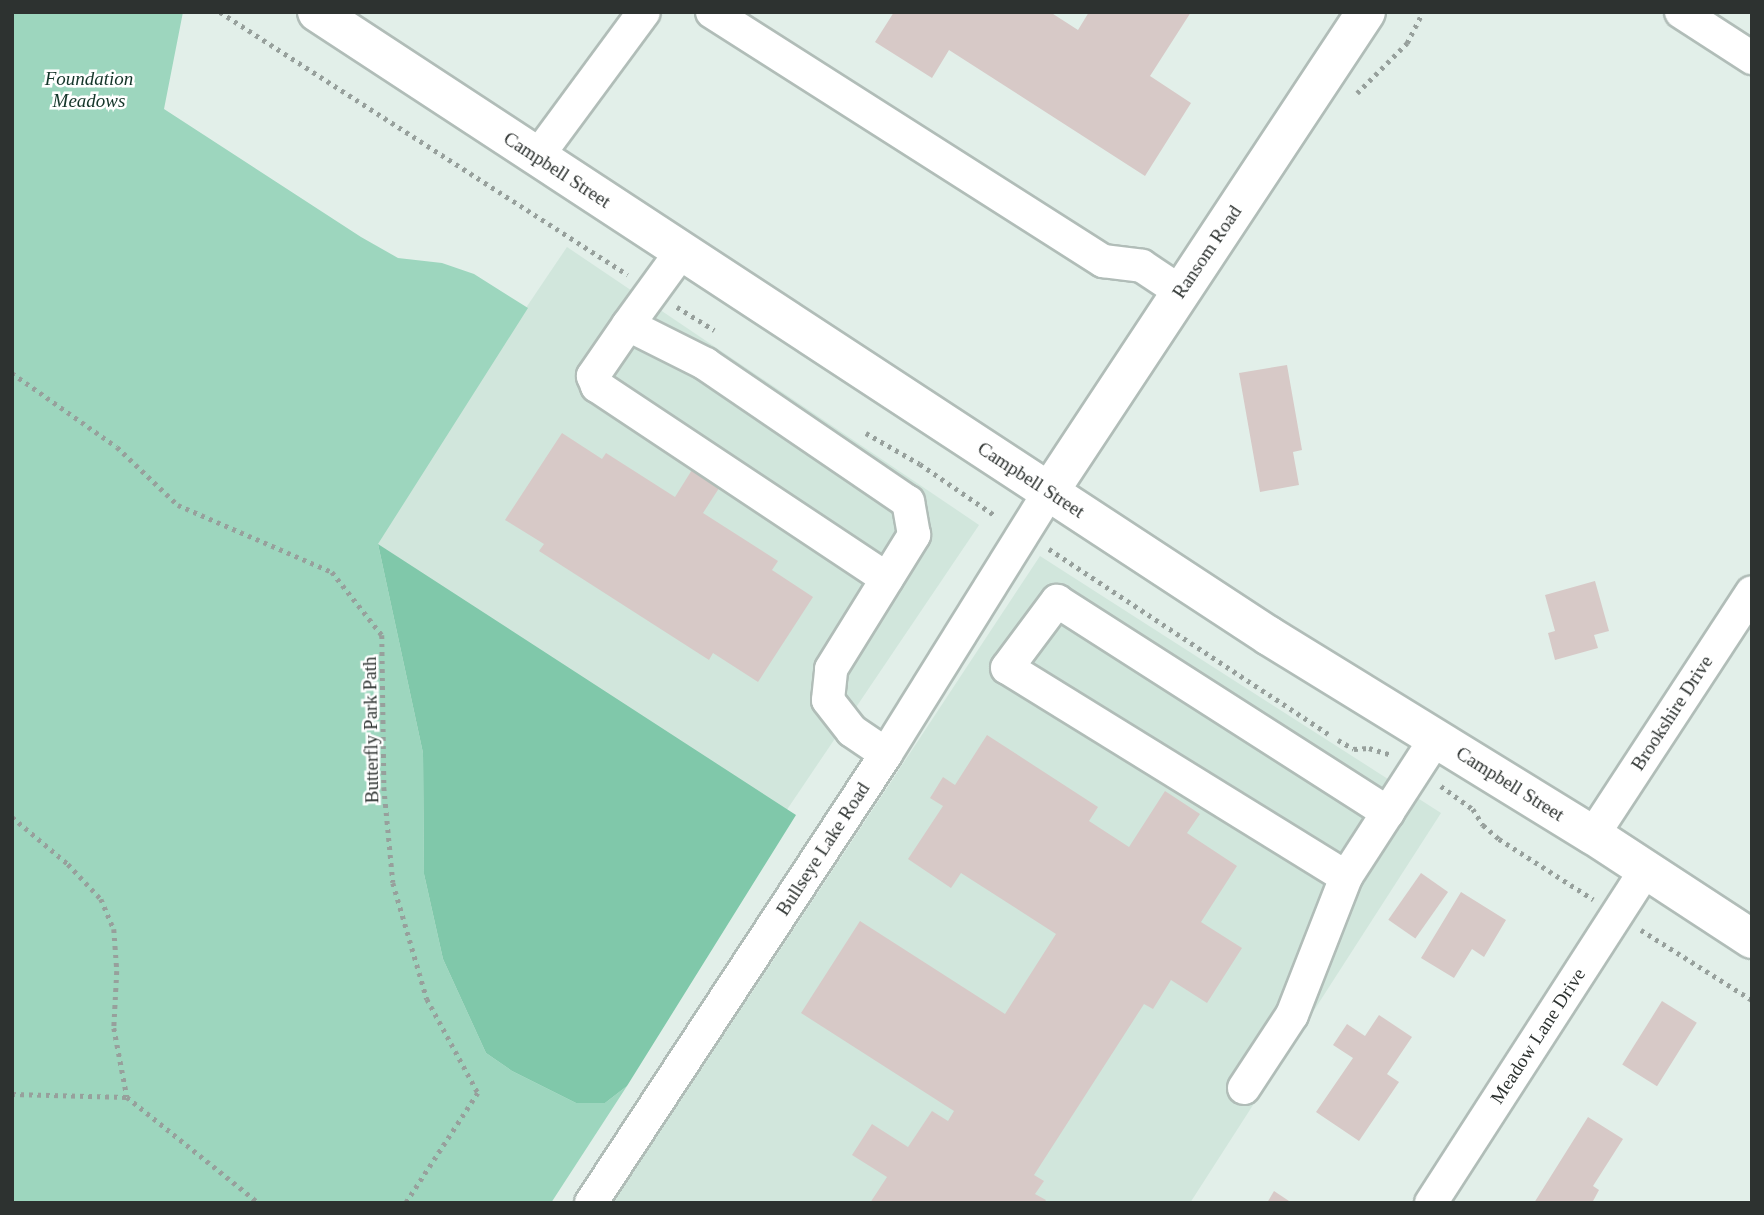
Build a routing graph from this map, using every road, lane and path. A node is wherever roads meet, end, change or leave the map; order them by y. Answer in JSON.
{"nodes":[{"id":1,"x":220,"y":12,"type":"edge"},
{"id":2,"x":317,"y":12,"type":"edge"},
{"id":3,"x":645,"y":12,"type":"edge"},
{"id":4,"x":712,"y":12,"type":"edge"},
{"id":5,"x":1366,"y":12,"type":"edge"},
{"id":6,"x":1681,"y":12,"type":"edge"},
{"id":7,"x":1752,"y":58,"type":"edge"},
{"id":8,"x":537,"y":157,"type":"junction"},
{"id":9,"x":681,"y":252,"type":"junction"},
{"id":10,"x":652,"y":291,"type":"junction"},
{"id":11,"x":1181,"y":292,"type":"junction"},
{"id":12,"x":628,"y":325,"type":"junction"},
{"id":13,"x":718,"y":332,"type":"dead end"},
{"id":14,"x":12,"y":373,"type":"edge"},
{"id":15,"x":861,"y":430,"type":"dead end"},
{"id":16,"x":1049,"y":492,"type":"junction"},
{"id":17,"x":1024,"y":534,"type":"junction"},
{"id":18,"x":890,"y":574,"type":"junction"},
{"id":19,"x":1752,"y":592,"type":"edge"},
{"id":20,"x":1436,"y":738,"type":"junction"},
{"id":21,"x":886,"y":754,"type":"junction"},
{"id":22,"x":1416,"y":770,"type":"junction"},
{"id":23,"x":1388,"y":813,"type":"junction"},
{"id":24,"x":12,"y":817,"type":"edge"},
{"id":25,"x":1593,"y":835,"type":"junction"},
{"id":26,"x":1646,"y":870,"type":"junction"},
{"id":27,"x":1346,"y":877,"type":"junction"},
{"id":28,"x":1617,"y":914,"type":"junction"},
{"id":29,"x":1752,"y":939,"type":"edge"},
{"id":30,"x":1752,"y":1000,"type":"edge"},
{"id":31,"x":1244,"y":1088,"type":"dead end"},
{"id":32,"x":12,"y":1094,"type":"edge"},
{"id":33,"x":127,"y":1097,"type":"junction"},
{"id":34,"x":259,"y":1203,"type":"edge"},
{"id":35,"x":406,"y":1203,"type":"edge"},
{"id":36,"x":591,"y":1203,"type":"edge"},
{"id":37,"x":1431,"y":1203,"type":"edge"}],
"edges":[{"from":1,"to":10,"type":"path"},
{"from":2,"to":8,"type":"main road","name":"Campbell Street"},
{"from":3,"to":8,"type":"street"},
{"from":4,"to":11,"type":"street"},
{"from":5,"to":11,"type":"main road","name":"Ransom Road"},
{"from":6,"to":7,"type":"street"},
{"from":8,"to":9,"type":"main road","name":"Campbell Street"},
{"from":9,"to":10,"type":"street"},
{"from":9,"to":16,"type":"main road","name":"Campbell Street"},
{"from":10,"to":12,"type":"street"},
{"from":10,"to":13,"type":"path"},
{"from":11,"to":16,"type":"main road","name":"Ransom Road"},
{"from":12,"to":18,"type":"street"},
{"from":12,"to":18,"type":"street"},
{"from":14,"to":35,"type":"path","name":"Butterfly Park Path"},
{"from":15,"to":17,"type":"path"},
{"from":16,"to":17,"type":"street","name":"Bullseye Lake Road"},
{"from":16,"to":20,"type":"main road","name":"Campbell Street"},
{"from":17,"to":21,"type":"street","name":"Bullseye Lake Road"},
{"from":17,"to":22,"type":"path"},
{"from":18,"to":21,"type":"street"},
{"from":19,"to":25,"type":"street","name":"Brookshire Drive"},
{"from":20,"to":22,"type":"street"},
{"from":20,"to":25,"type":"main road","name":"Campbell Street"},
{"from":21,"to":36,"type":"street","name":"Bullseye Lake Road"},
{"from":22,"to":23,"type":"street"},
{"from":22,"to":28,"type":"path"},
{"from":23,"to":27,"type":"street"},
{"from":23,"to":27,"type":"street"},
{"from":24,"to":33,"type":"path"},
{"from":25,"to":26,"type":"main road","name":"Campbell Street"},
{"from":26,"to":28,"type":"street","name":"Meadow Lane Drive"},
{"from":26,"to":29,"type":"main road","name":"Campbell Street"},
{"from":27,"to":31,"type":"street"},
{"from":28,"to":30,"type":"path"},
{"from":28,"to":37,"type":"street","name":"Meadow Lane Drive"},
{"from":32,"to":33,"type":"path"},
{"from":33,"to":34,"type":"path"}]}
